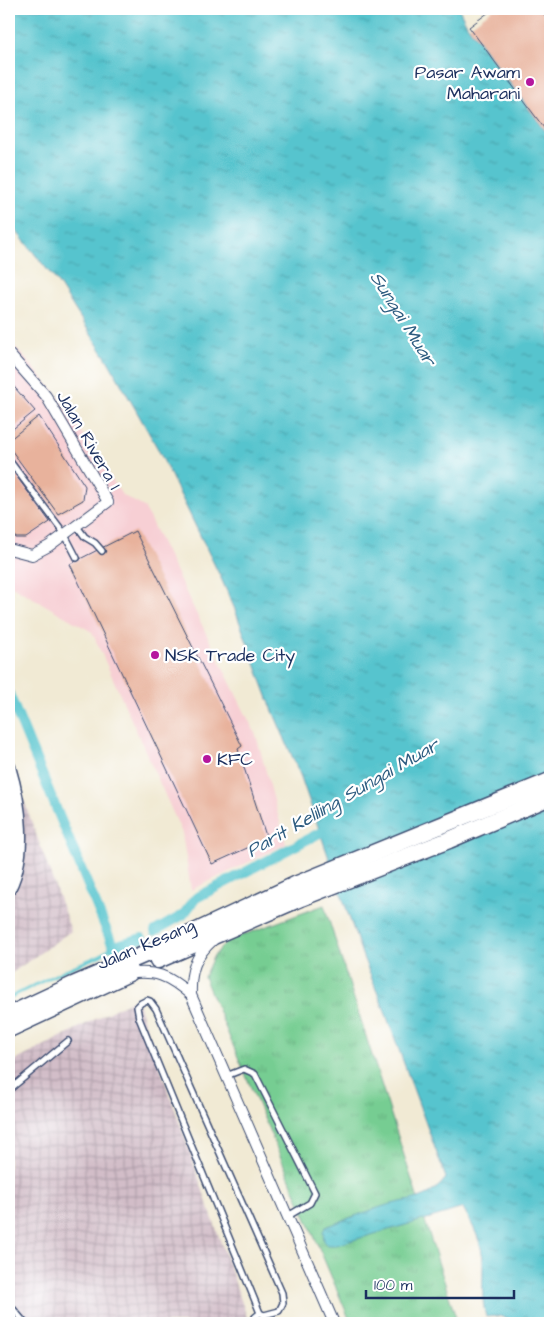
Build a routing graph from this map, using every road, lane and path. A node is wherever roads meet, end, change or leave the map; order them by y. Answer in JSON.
{"nodes":[{"id":1,"x":9,"y":354,"type":"edge"},
{"id":2,"x":9,"y":460,"type":"edge"},
{"id":3,"x":76,"y":525,"type":"junction"},
{"id":4,"x":64,"y":533,"type":"junction"},
{"id":5,"x":9,"y":549,"type":"edge"},
{"id":6,"x":102,"y":551,"type":"dead end"},
{"id":7,"x":78,"y":558,"type":"dead end"},
{"id":8,"x":9,"y":767,"type":"edge"},
{"id":9,"x":550,"y":781,"type":"edge"},
{"id":10,"x":550,"y":797,"type":"edge"},
{"id":11,"x":9,"y":888,"type":"edge"},
{"id":12,"x":298,"y":891,"type":"junction"},
{"id":13,"x":220,"y":934,"type":"junction"},
{"id":14,"x":124,"y":974,"type":"junction"},
{"id":15,"x":191,"y":995,"type":"junction"},
{"id":16,"x":9,"y":1015,"type":"edge"},
{"id":17,"x":9,"y":1029,"type":"edge"},
{"id":18,"x":68,"y":1041,"type":"dead end"},
{"id":19,"x":226,"y":1076,"type":"junction"},
{"id":20,"x":9,"y":1090,"type":"edge"},
{"id":21,"x":287,"y":1216,"type":"junction"},
{"id":22,"x":9,"y":1304,"type":"edge"},
{"id":23,"x":260,"y":1313,"type":"junction"},
{"id":24,"x":25,"y":1323,"type":"edge"},
{"id":25,"x":252,"y":1323,"type":"edge"},
{"id":26,"x":334,"y":1323,"type":"edge"}],
"edges":[{"from":1,"to":3,"type":"street","name":"Jalan Rivera 1"},
{"from":2,"to":4,"type":"lane"},
{"from":3,"to":4,"type":"street","name":"Jalan Rivera 1"},
{"from":3,"to":6,"type":"lane"},
{"from":4,"to":5,"type":"street","name":"Jalan Rivera 1"},
{"from":4,"to":7,"type":"lane"},
{"from":8,"to":11,"type":"street"},
{"from":9,"to":12,"type":"main road"},
{"from":10,"to":12,"type":"main road"},
{"from":12,"to":13,"type":"main road","name":"Jalan Kesang"},
{"from":12,"to":16,"type":"main road","name":"Jalan Kesang"},
{"from":13,"to":14,"type":"main road","name":"Jalan Kesang"},
{"from":13,"to":15,"type":"street"},
{"from":14,"to":15,"type":"street"},
{"from":14,"to":17,"type":"main road","name":"Jalan Kesang"},
{"from":15,"to":19,"type":"street"},
{"from":18,"to":20,"type":"lane"},
{"from":19,"to":21,"type":"street"},
{"from":19,"to":21,"type":"lane"},
{"from":21,"to":26,"type":"street"},
{"from":22,"to":24,"type":"lane"},
{"from":23,"to":23,"type":"lane"},
{"from":23,"to":25,"type":"lane"}]}
